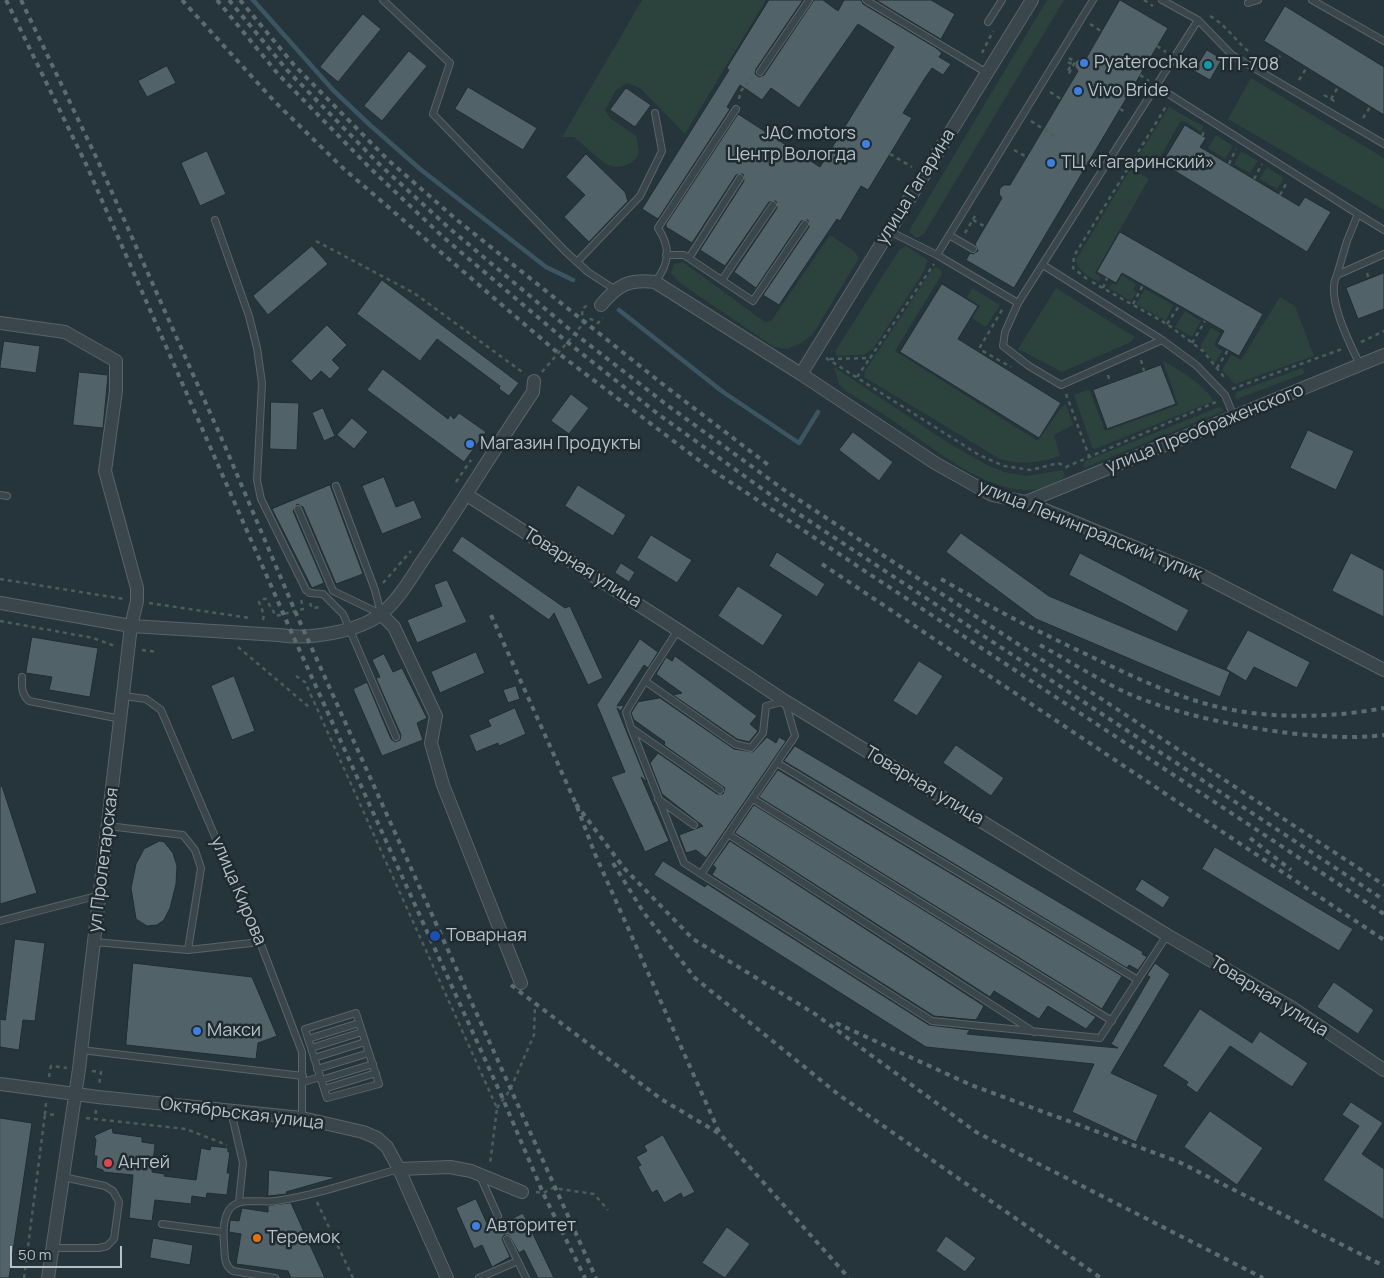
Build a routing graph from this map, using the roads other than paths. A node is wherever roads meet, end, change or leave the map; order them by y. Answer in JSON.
{"nodes":[{"id":1,"x":383,"y":0,"type":"edge"},
{"id":2,"x":808,"y":0,"type":"edge"},
{"id":3,"x":866,"y":0,"type":"edge"},
{"id":4,"x":1002,"y":0,"type":"edge"},
{"id":5,"x":1032,"y":0,"type":"edge"},
{"id":6,"x":1093,"y":0,"type":"edge"},
{"id":7,"x":1162,"y":0,"type":"edge"},
{"id":8,"x":1258,"y":0,"type":"edge"},
{"id":9,"x":1312,"y":0,"type":"edge"},
{"id":10,"x":1248,"y":3,"type":"dead end"},
{"id":11,"x":1198,"y":20,"type":"junction"},
{"id":12,"x":988,"y":22,"type":"dead end"},
{"id":13,"x":1384,"y":41,"type":"edge"},
{"id":14,"x":760,"y":72,"type":"road end"},
{"id":15,"x":987,"y":73,"type":"junction"},
{"id":16,"x":1153,"y":84,"type":"junction"},
{"id":17,"x":736,"y":109,"type":"road end"},
{"id":18,"x":655,"y":113,"type":"dead end"},
{"id":19,"x":1384,"y":144,"type":"edge"},
{"id":20,"x":740,"y":178,"type":"dead end"},
{"id":21,"x":773,"y":205,"type":"dead end"},
{"id":22,"x":1358,"y":214,"type":"junction"},
{"id":23,"x":215,"y":220,"type":"dead end"},
{"id":24,"x":805,"y":224,"type":"dead end"},
{"id":25,"x":1384,"y":230,"type":"edge"},
{"id":26,"x":889,"y":231,"type":"junction"},
{"id":27,"x":949,"y":235,"type":"junction"},
{"id":28,"x":973,"y":249,"type":"dead end"},
{"id":29,"x":666,"y":254,"type":"junction"},
{"id":30,"x":1384,"y":254,"type":"edge"},
{"id":31,"x":937,"y":255,"type":"junction"},
{"id":32,"x":689,"y":258,"type":"junction"},
{"id":33,"x":577,"y":262,"type":"junction"},
{"id":34,"x":1042,"y":265,"type":"junction"},
{"id":35,"x":1337,"y":275,"type":"junction"},
{"id":36,"x":722,"y":280,"type":"junction"},
{"id":37,"x":655,"y":282,"type":"junction"},
{"id":38,"x":614,"y":289,"type":"junction"},
{"id":39,"x":1018,"y":303,"type":"junction"},
{"id":40,"x":601,"y":305,"type":"road end"},
{"id":41,"x":0,"y":323,"type":"edge"},
{"id":42,"x":1162,"y":340,"type":"junction"},
{"id":43,"x":1384,"y":355,"type":"edge"},
{"id":44,"x":1360,"y":365,"type":"junction"},
{"id":45,"x":801,"y":374,"type":"junction"},
{"id":46,"x":534,"y":381,"type":"road end"},
{"id":47,"x":1235,"y":418,"type":"junction"},
{"id":48,"x":336,"y":486,"type":"dead end"},
{"id":49,"x":467,"y":495,"type":"junction"},
{"id":50,"x":1026,"y":502,"type":"junction"},
{"id":51,"x":298,"y":509,"type":"dead end"},
{"id":52,"x":0,"y":603,"type":"edge"},
{"id":53,"x":380,"y":614,"type":"junction"},
{"id":54,"x":131,"y":626,"type":"junction"},
{"id":55,"x":350,"y":629,"type":"junction"},
{"id":56,"x":678,"y":630,"type":"junction"},
{"id":57,"x":1384,"y":670,"type":"edge"},
{"id":58,"x":22,"y":677,"type":"dead end"},
{"id":59,"x":646,"y":681,"type":"junction"},
{"id":60,"x":124,"y":696,"type":"junction"},
{"id":61,"x":785,"y":701,"type":"junction"},
{"id":62,"x":121,"y":719,"type":"junction"},
{"id":63,"x":631,"y":728,"type":"junction"},
{"id":64,"x":396,"y":737,"type":"dead end"},
{"id":65,"x":777,"y":763,"type":"junction"},
{"id":66,"x":720,"y":790,"type":"dead end"},
{"id":67,"x":658,"y":798,"type":"junction"},
{"id":68,"x":753,"y":799,"type":"junction"},
{"id":69,"x":694,"y":825,"type":"dead end"},
{"id":70,"x":108,"y":826,"type":"junction"},
{"id":71,"x":728,"y":834,"type":"junction"},
{"id":72,"x":701,"y":874,"type":"junction"},
{"id":73,"x":100,"y":895,"type":"junction"},
{"id":74,"x":0,"y":921,"type":"edge"},
{"id":75,"x":1167,"y":935,"type":"junction"},
{"id":76,"x":94,"y":942,"type":"junction"},
{"id":77,"x":260,"y":942,"type":"junction"},
{"id":78,"x":188,"y":950,"type":"junction"},
{"id":79,"x":1138,"y":980,"type":"junction"},
{"id":80,"x":521,"y":983,"type":"dead end"},
{"id":81,"x":1112,"y":1021,"type":"junction"},
{"id":82,"x":360,"y":1023,"type":"junction"},
{"id":83,"x":362,"y":1032,"type":"junction"},
{"id":84,"x":1035,"y":1032,"type":"junction"},
{"id":85,"x":308,"y":1039,"type":"junction"},
{"id":86,"x":365,"y":1042,"type":"junction"},
{"id":87,"x":311,"y":1049,"type":"junction"},
{"id":88,"x":81,"y":1050,"type":"junction"},
{"id":89,"x":302,"y":1052,"type":"junction"},
{"id":90,"x":369,"y":1053,"type":"junction"},
{"id":91,"x":314,"y":1058,"type":"junction"},
{"id":92,"x":373,"y":1064,"type":"junction"},
{"id":93,"x":317,"y":1069,"type":"junction"},
{"id":94,"x":1384,"y":1070,"type":"edge"},
{"id":95,"x":376,"y":1073,"type":"junction"},
{"id":96,"x":303,"y":1079,"type":"junction"},
{"id":97,"x":320,"y":1079,"type":"junction"},
{"id":98,"x":0,"y":1084,"type":"edge"},
{"id":99,"x":324,"y":1089,"type":"junction"},
{"id":100,"x":75,"y":1094,"type":"junction"},
{"id":101,"x":231,"y":1109,"type":"junction"},
{"id":102,"x":302,"y":1118,"type":"junction"},
{"id":103,"x":399,"y":1169,"type":"junction"},
{"id":104,"x":63,"y":1177,"type":"junction"},
{"id":105,"x":484,"y":1177,"type":"junction"},
{"id":106,"x":522,"y":1192,"type":"road end"},
{"id":107,"x":240,"y":1202,"type":"junction"},
{"id":108,"x":498,"y":1216,"type":"dead end"},
{"id":109,"x":162,"y":1224,"type":"dead end"},
{"id":110,"x":223,"y":1232,"type":"junction"},
{"id":111,"x":507,"y":1238,"type":"dead end"},
{"id":112,"x":53,"y":1248,"type":"junction"},
{"id":113,"x":518,"y":1260,"type":"junction"},
{"id":114,"x":48,"y":1278,"type":"edge"},
{"id":115,"x":275,"y":1278,"type":"edge"},
{"id":116,"x":447,"y":1278,"type":"edge"},
{"id":117,"x":480,"y":1278,"type":"edge"},
{"id":118,"x":526,"y":1278,"type":"edge"}],
"edges":[{"from":1,"to":33,"type":"lane"},
{"from":2,"to":14,"type":"lane"},
{"from":3,"to":15,"type":"lane"},
{"from":4,"to":12,"type":"lane"},
{"from":5,"to":15,"type":"street","name":"улица Гагарина"},
{"from":6,"to":27,"type":"lane"},
{"from":7,"to":11,"type":"lane"},
{"from":8,"to":10,"type":"lane"},
{"from":9,"to":13,"type":"lane"},
{"from":11,"to":16,"type":"lane"},
{"from":11,"to":19,"type":"lane"},
{"from":15,"to":26,"type":"street","name":"улица Гагарина"},
{"from":16,"to":22,"type":"lane"},
{"from":16,"to":34,"type":"lane"},
{"from":17,"to":29,"type":"lane"},
{"from":18,"to":33,"type":"lane"},
{"from":20,"to":32,"type":"lane"},
{"from":21,"to":36,"type":"lane"},
{"from":22,"to":25,"type":"lane"},
{"from":22,"to":35,"type":"lane"},
{"from":23,"to":55,"type":"lane"},
{"from":24,"to":36,"type":"lane"},
{"from":26,"to":31,"type":"lane"},
{"from":26,"to":45,"type":"street","name":"улица Гагарина"},
{"from":27,"to":28,"type":"lane"},
{"from":27,"to":31,"type":"lane"},
{"from":29,"to":32,"type":"lane"},
{"from":29,"to":37,"type":"lane"},
{"from":30,"to":35,"type":"lane"},
{"from":31,"to":39,"type":"lane"},
{"from":32,"to":36,"type":"lane"},
{"from":33,"to":38,"type":"lane"},
{"from":34,"to":39,"type":"lane"},
{"from":34,"to":42,"type":"lane"},
{"from":35,"to":44,"type":"lane"},
{"from":37,"to":38,"type":"street"},
{"from":37,"to":45,"type":"street","name":"улица Ленинградский тупик"},
{"from":38,"to":40,"type":"street"},
{"from":39,"to":42,"type":"lane"},
{"from":41,"to":54,"type":"street","name":"ул Пролетарская"},
{"from":42,"to":47,"type":"lane"},
{"from":43,"to":44,"type":"street","name":"улица Преображенского"},
{"from":44,"to":47,"type":"street","name":"улица Преображенского"},
{"from":45,"to":50,"type":"street","name":"улица Ленинградский тупик"},
{"from":46,"to":49,"type":"street"},
{"from":47,"to":50,"type":"street","name":"улица Преображенского"},
{"from":48,"to":53,"type":"lane"},
{"from":49,"to":53,"type":"street"},
{"from":49,"to":56,"type":"street","name":"Товарная улица"},
{"from":50,"to":57,"type":"street","name":"улица Ленинградский тупик"},
{"from":51,"to":53,"type":"lane"},
{"from":52,"to":54,"type":"street"},
{"from":53,"to":55,"type":"street"},
{"from":53,"to":80,"type":"street"},
{"from":54,"to":55,"type":"street"},
{"from":54,"to":60,"type":"street","name":"ул Пролетарская"},
{"from":55,"to":64,"type":"lane"},
{"from":56,"to":59,"type":"lane"},
{"from":56,"to":61,"type":"street","name":"Товарная улица"},
{"from":58,"to":62,"type":"lane"},
{"from":59,"to":61,"type":"lane"},
{"from":59,"to":63,"type":"lane"},
{"from":60,"to":62,"type":"street","name":"ул Пролетарская"},
{"from":60,"to":77,"type":"lane","name":"улица Кирова"},
{"from":61,"to":65,"type":"lane"},
{"from":61,"to":75,"type":"street","name":"Товарная улица"},
{"from":62,"to":70,"type":"street","name":"ул Пролетарская"},
{"from":63,"to":66,"type":"lane"},
{"from":63,"to":67,"type":"lane"},
{"from":65,"to":68,"type":"lane"},
{"from":65,"to":79,"type":"lane"},
{"from":67,"to":69,"type":"lane"},
{"from":67,"to":72,"type":"lane"},
{"from":68,"to":71,"type":"lane"},
{"from":68,"to":81,"type":"lane"},
{"from":70,"to":73,"type":"street","name":"ул Пролетарская"},
{"from":70,"to":78,"type":"lane"},
{"from":71,"to":72,"type":"lane"},
{"from":71,"to":84,"type":"lane"},
{"from":72,"to":84,"type":"lane"},
{"from":73,"to":74,"type":"lane"},
{"from":73,"to":76,"type":"street","name":"ул Пролетарская"},
{"from":75,"to":79,"type":"lane"},
{"from":75,"to":94,"type":"street","name":"Товарная улица"},
{"from":76,"to":78,"type":"lane"},
{"from":76,"to":88,"type":"street","name":"ул Пролетарская"},
{"from":77,"to":78,"type":"lane"},
{"from":77,"to":89,"type":"lane","name":"улица Кирова"},
{"from":79,"to":81,"type":"lane"},
{"from":81,"to":84,"type":"lane"},
{"from":82,"to":83,"type":"lane"},
{"from":82,"to":85,"type":"lane"},
{"from":82,"to":85,"type":"lane"},
{"from":83,"to":86,"type":"lane"},
{"from":83,"to":87,"type":"lane"},
{"from":85,"to":87,"type":"lane"},
{"from":86,"to":90,"type":"lane"},
{"from":86,"to":91,"type":"lane"},
{"from":87,"to":89,"type":"lane"},
{"from":87,"to":91,"type":"lane"},
{"from":88,"to":96,"type":"lane"},
{"from":88,"to":100,"type":"street","name":"ул Пролетарская"},
{"from":89,"to":96,"type":"lane","name":"улица Кирова"},
{"from":90,"to":92,"type":"lane"},
{"from":90,"to":93,"type":"lane"},
{"from":91,"to":93,"type":"lane"},
{"from":92,"to":95,"type":"lane"},
{"from":92,"to":97,"type":"lane"},
{"from":93,"to":97,"type":"lane"},
{"from":95,"to":99,"type":"lane"},
{"from":95,"to":99,"type":"lane"},
{"from":96,"to":97,"type":"lane"},
{"from":96,"to":102,"type":"lane","name":"улица Кирова"},
{"from":97,"to":99,"type":"lane"},
{"from":98,"to":100,"type":"street","name":"Октябрьская улица"},
{"from":100,"to":101,"type":"street","name":"Октябрьская улица"},
{"from":100,"to":104,"type":"street","name":"ул Пролетарская"},
{"from":101,"to":102,"type":"street","name":"Октябрьская улица"},
{"from":101,"to":107,"type":"lane"},
{"from":102,"to":103,"type":"street","name":"Октябрьская улица"},
{"from":103,"to":105,"type":"street"},
{"from":103,"to":107,"type":"lane"},
{"from":103,"to":116,"type":"street","name":"Октябрьская улица"},
{"from":104,"to":112,"type":"street","name":"ул Пролетарская"},
{"from":104,"to":112,"type":"lane"},
{"from":105,"to":106,"type":"street"},
{"from":105,"to":108,"type":"lane"},
{"from":107,"to":110,"type":"lane"},
{"from":109,"to":110,"type":"lane"},
{"from":110,"to":115,"type":"lane"},
{"from":111,"to":113,"type":"lane"},
{"from":112,"to":114,"type":"street","name":"ул Пролетарская"},
{"from":113,"to":117,"type":"lane"},
{"from":113,"to":118,"type":"lane"}]}
